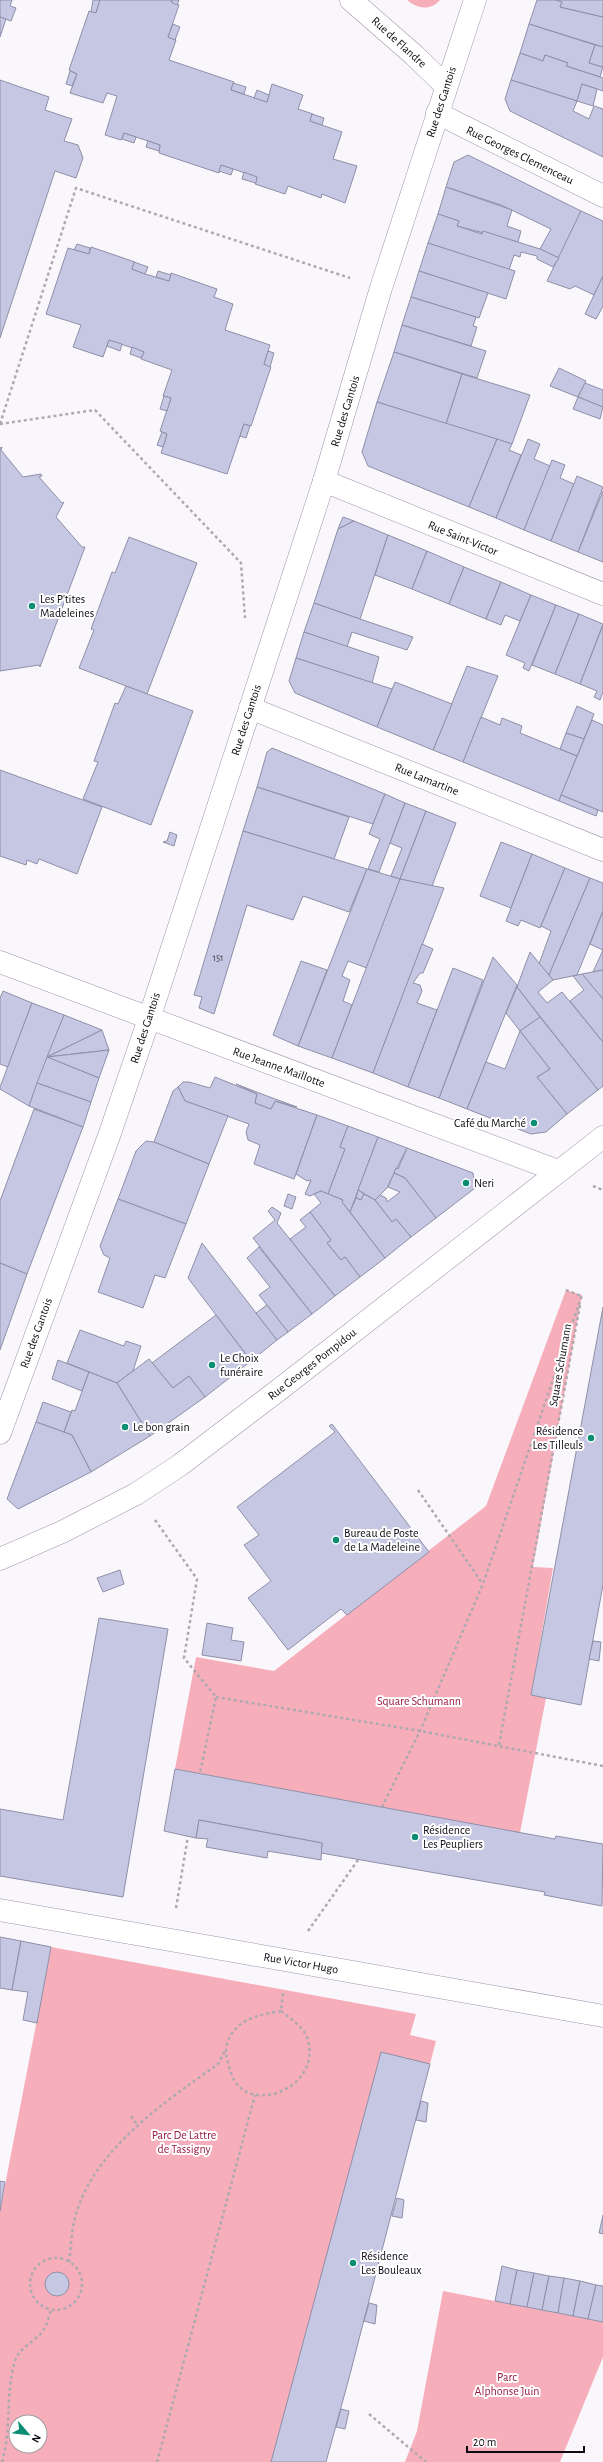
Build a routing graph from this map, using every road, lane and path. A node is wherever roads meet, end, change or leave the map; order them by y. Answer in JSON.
{"nodes":[{"id":1,"x":351,"y":0,"type":"edge"},
{"id":2,"x":475,"y":0,"type":"edge"},
{"id":3,"x":446,"y":86,"type":"junction"},
{"id":4,"x":437,"y":113,"type":"junction"},
{"id":5,"x":603,"y":196,"type":"edge"},
{"id":6,"x":381,"y":288,"type":"junction"},
{"id":7,"x":0,"y":424,"type":"edge"},
{"id":8,"x":324,"y":481,"type":"junction"},
{"id":9,"x":603,"y":594,"type":"edge"},
{"id":10,"x":245,"y":624,"type":"dead end"},
{"id":11,"x":250,"y":708,"type":"junction"},
{"id":12,"x":603,"y":850,"type":"edge"},
{"id":13,"x":0,"y":962,"type":"edge"},
{"id":14,"x":149,"y":1019,"type":"junction"},
{"id":15,"x":603,"y":1137,"type":"edge"},
{"id":16,"x":558,"y":1171,"type":"junction"},
{"id":17,"x":566,"y":1290,"type":"dead end"},
{"id":18,"x":582,"y":1295,"type":"junction"},
{"id":19,"x":0,"y":1433,"type":"edge"},
{"id":20,"x":418,"y":1490,"type":"dead end"},
{"id":21,"x":136,"y":1494,"type":"junction"},
{"id":22,"x":0,"y":1559,"type":"edge"},
{"id":23,"x":483,"y":1584,"type":"junction"},
{"id":24,"x":216,"y":1697,"type":"junction"},
{"id":25,"x":420,"y":1731,"type":"junction"},
{"id":26,"x":500,"y":1745,"type":"junction"},
{"id":27,"x":603,"y":1766,"type":"edge"},
{"id":28,"x":200,"y":1773,"type":"dead end"},
{"id":29,"x":382,"y":1807,"type":"dead end"},
{"id":30,"x":188,"y":1836,"type":"dead end"},
{"id":31,"x":358,"y":1860,"type":"dead end"},
{"id":32,"x":0,"y":1910,"type":"edge"},
{"id":33,"x":170,"y":1940,"type":"junction"},
{"id":34,"x":287,"y":1960,"type":"junction"},
{"id":35,"x":281,"y":2011,"type":"junction"},
{"id":36,"x":603,"y":2016,"type":"edge"},
{"id":37,"x":225,"y":2050,"type":"junction"},
{"id":38,"x":255,"y":2095,"type":"junction"},
{"id":39,"x":131,"y":2116,"type":"dead end"},
{"id":40,"x":138,"y":2126,"type":"junction"},
{"id":41,"x":69,"y":2262,"type":"junction"},
{"id":42,"x":51,"y":2309,"type":"junction"},
{"id":43,"x":369,"y":2414,"type":"dead end"},
{"id":44,"x":2,"y":2462,"type":"edge"},
{"id":45,"x":157,"y":2462,"type":"edge"},
{"id":46,"x":426,"y":2462,"type":"edge"}],
"edges":[{"from":1,"to":3,"type":"street","name":"Rue de Flandre"},
{"from":2,"to":3,"type":"street","name":"Rue des Gantois"},
{"from":3,"to":4,"type":"street","name":"Rue des Gantois"},
{"from":4,"to":5,"type":"street","name":"Rue Georges Clemenceau"},
{"from":4,"to":6,"type":"street","name":"Rue des Gantois"},
{"from":6,"to":7,"type":"path"},
{"from":6,"to":8,"type":"street","name":"Rue des Gantois"},
{"from":7,"to":10,"type":"path"},
{"from":8,"to":9,"type":"street","name":"Rue Saint-Victor"},
{"from":8,"to":11,"type":"street","name":"Rue des Gantois"},
{"from":11,"to":12,"type":"street","name":"Rue Lamartine"},
{"from":11,"to":14,"type":"street","name":"Rue des Gantois"},
{"from":13,"to":14,"type":"street","name":"Rue Jeanne Maillotte"},
{"from":14,"to":16,"type":"street","name":"Rue Jeanne Maillotte"},
{"from":14,"to":19,"type":"street","name":"Rue des Gantois"},
{"from":15,"to":16,"type":"street","name":"Rue Georges Pompidou"},
{"from":16,"to":21,"type":"street","name":"Rue Georges Pompidou"},
{"from":17,"to":18,"type":"path"},
{"from":18,"to":23,"type":"path","name":"Square Schumann"},
{"from":18,"to":26,"type":"path","name":"Square Schumann"},
{"from":20,"to":23,"type":"path"},
{"from":21,"to":22,"type":"street","name":"Rue Georges Pompidou"},
{"from":21,"to":24,"type":"path"},
{"from":23,"to":25,"type":"path","name":"Square Schumann"},
{"from":24,"to":25,"type":"path"},
{"from":24,"to":28,"type":"path"},
{"from":25,"to":26,"type":"path"},
{"from":25,"to":29,"type":"path","name":"Square Schumann"},
{"from":26,"to":27,"type":"path"},
{"from":30,"to":33,"type":"path"},
{"from":31,"to":34,"type":"path"},
{"from":32,"to":33,"type":"street","name":"Rue Victor Hugo"},
{"from":33,"to":34,"type":"street","name":"Rue Victor Hugo"},
{"from":34,"to":35,"type":"path"},
{"from":34,"to":36,"type":"street","name":"Rue Victor Hugo"},
{"from":35,"to":37,"type":"path"},
{"from":35,"to":38,"type":"path"},
{"from":37,"to":38,"type":"path"},
{"from":37,"to":40,"type":"path"},
{"from":38,"to":45,"type":"path"},
{"from":39,"to":40,"type":"path"},
{"from":40,"to":41,"type":"path"},
{"from":41,"to":42,"type":"path"},
{"from":41,"to":42,"type":"path"},
{"from":42,"to":44,"type":"path"},
{"from":43,"to":46,"type":"path"}]}
